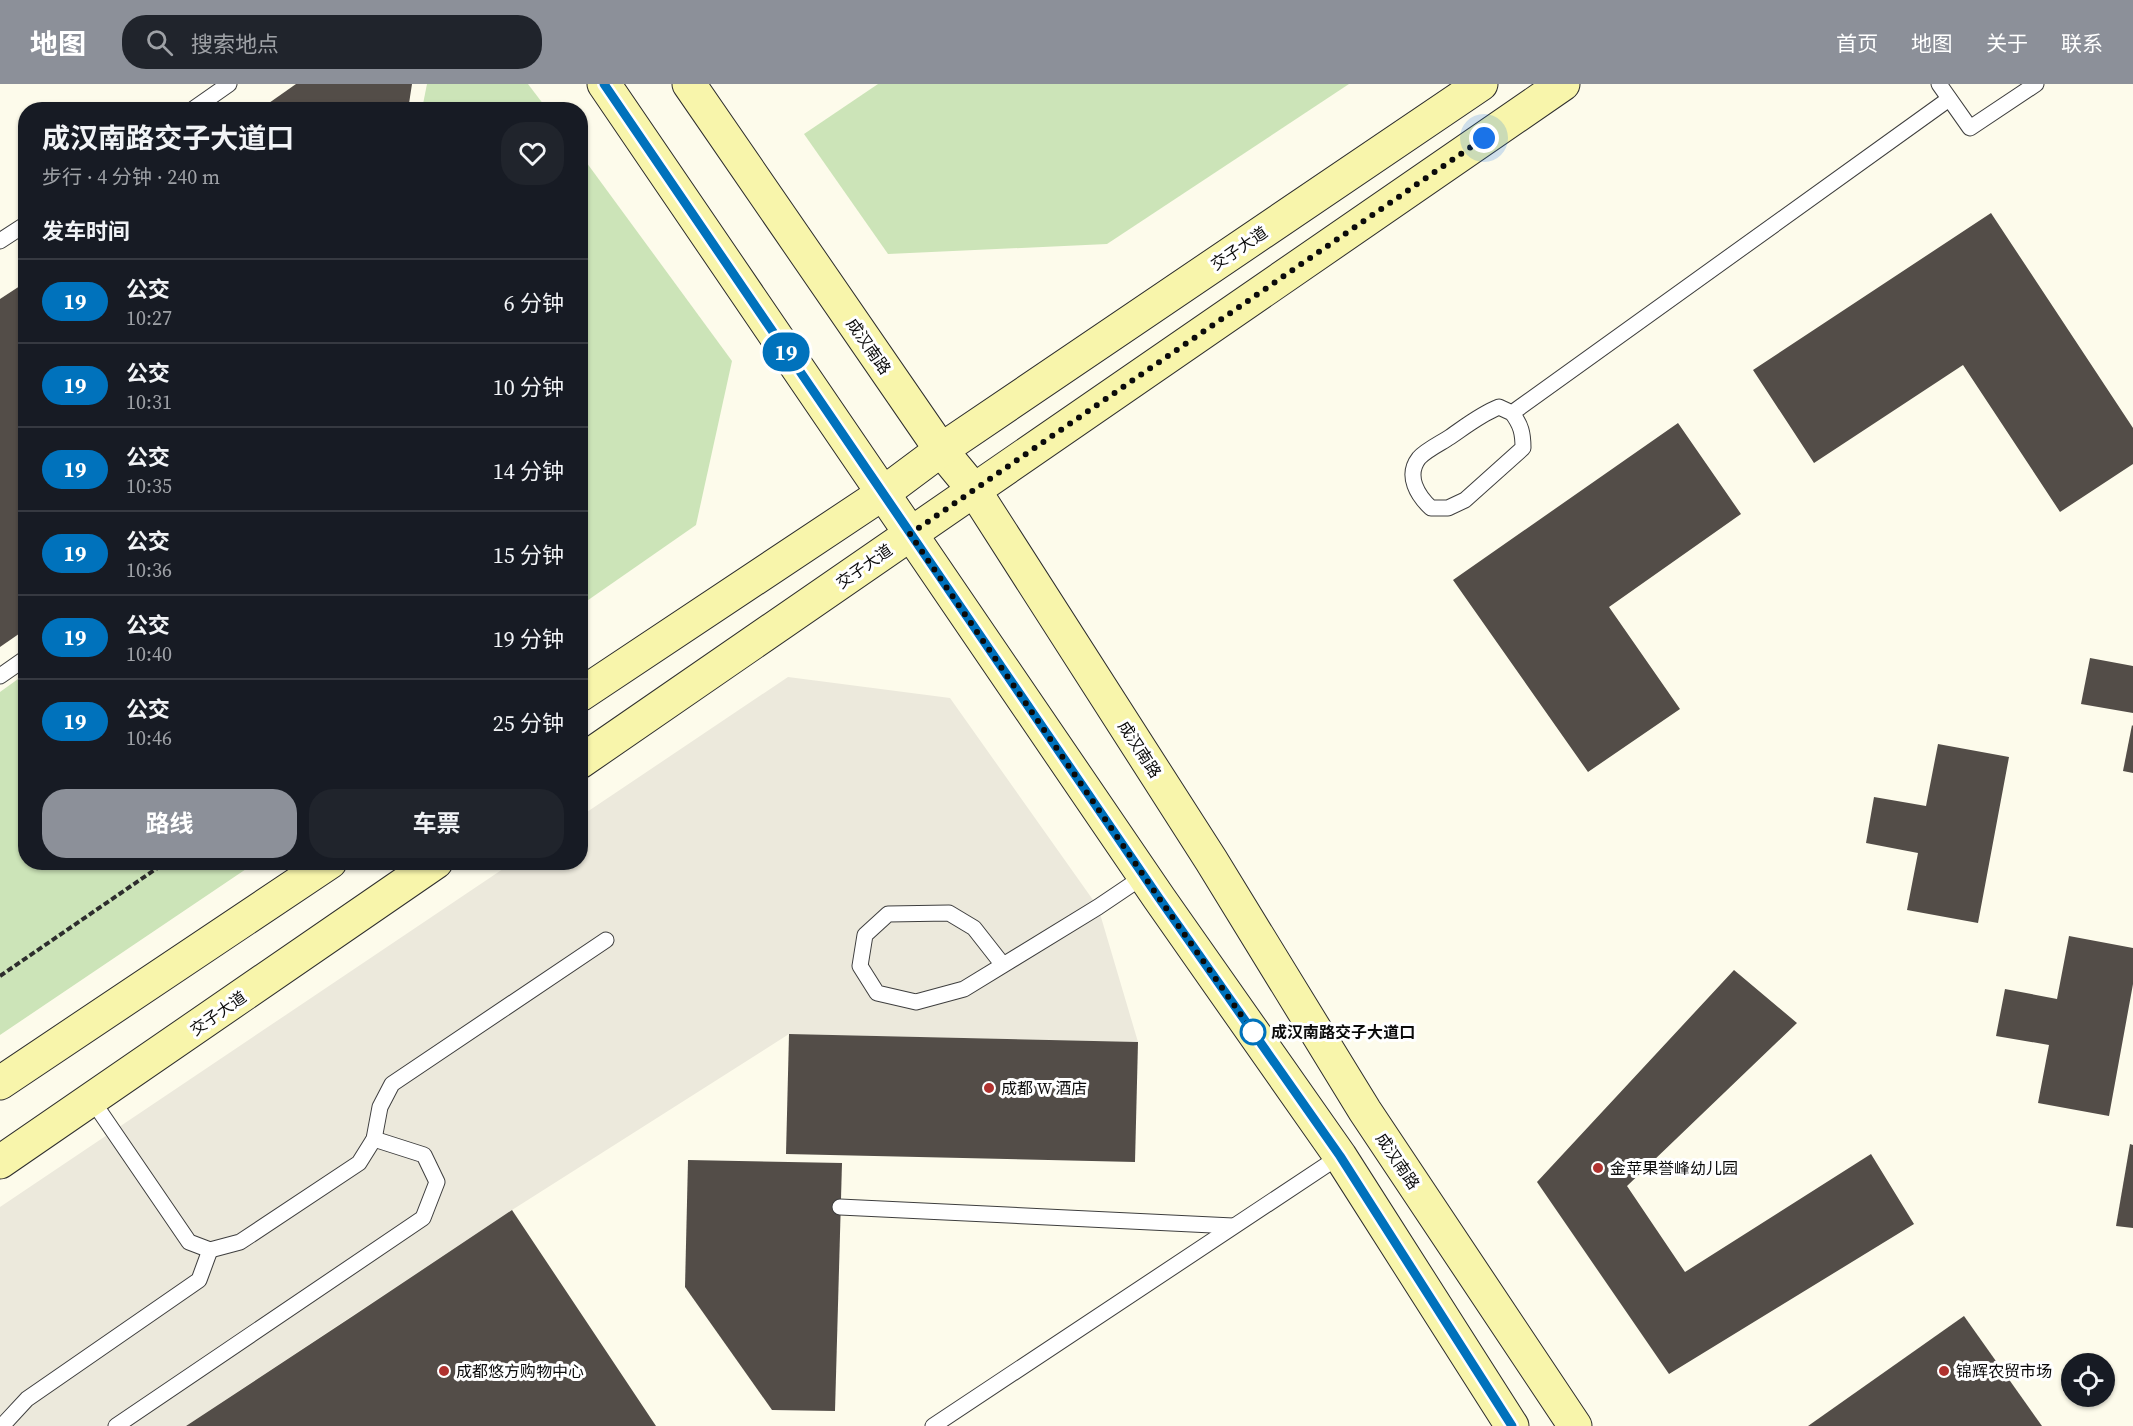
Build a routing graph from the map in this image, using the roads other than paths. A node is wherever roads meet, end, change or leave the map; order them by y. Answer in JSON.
{"nodes":[{"id":1,"x":230,"y":84,"type":"edge"},
{"id":2,"x":604,"y":84,"type":"edge"},
{"id":3,"x":688,"y":84,"type":"edge"},
{"id":4,"x":1481,"y":84,"type":"edge"},
{"id":5,"x":1563,"y":84,"type":"edge"},
{"id":6,"x":1939,"y":84,"type":"edge"},
{"id":7,"x":2036,"y":84,"type":"edge"},
{"id":8,"x":1949,"y":99,"type":"junction"},
{"id":9,"x":204,"y":102,"type":"edge"},
{"id":10,"x":18,"y":230,"type":"edge"},
{"id":11,"x":0,"y":242,"type":"edge"},
{"id":12,"x":1512,"y":412,"type":"junction"},
{"id":13,"x":941,"y":450,"type":"junction"},
{"id":14,"x":974,"y":490,"type":"junction"},
{"id":15,"x":882,"y":494,"type":"junction"},
{"id":16,"x":910,"y":534,"type":"junction"},
{"id":17,"x":18,"y":664,"type":"edge"},
{"id":18,"x":0,"y":676,"type":"edge"},
{"id":19,"x":588,"y":690,"type":"edge"},
{"id":20,"x":588,"y":756,"type":"edge"},
{"id":21,"x":318,"y":870,"type":"edge"},
{"id":22,"x":424,"y":870,"type":"edge"},
{"id":23,"x":1144,"y":876,"type":"junction"},
{"id":24,"x":606,"y":940,"type":"dead end"},
{"id":25,"x":1003,"y":965,"type":"junction"},
{"id":26,"x":0,"y":1083,"type":"edge"},
{"id":27,"x":92,"y":1100,"type":"junction"},
{"id":28,"x":374,"y":1139,"type":"junction"},
{"id":29,"x":1340,"y":1156,"type":"junction"},
{"id":30,"x":0,"y":1162,"type":"edge"},
{"id":31,"x":840,"y":1207,"type":"dead end"},
{"id":32,"x":1233,"y":1226,"type":"junction"},
{"id":33,"x":210,"y":1250,"type":"junction"},
{"id":34,"x":2,"y":1426,"type":"edge"},
{"id":35,"x":116,"y":1426,"type":"edge"},
{"id":36,"x":933,"y":1426,"type":"edge"},
{"id":37,"x":1512,"y":1426,"type":"edge"},
{"id":38,"x":1575,"y":1426,"type":"edge"}],
"edges":[{"from":1,"to":9,"type":"lane"},
{"from":2,"to":15,"type":"main road"},
{"from":3,"to":13,"type":"main road","name":"成汉南路"},
{"from":4,"to":13,"type":"main road","name":"交子大道"},
{"from":5,"to":14,"type":"main road","name":"交子大道"},
{"from":6,"to":8,"type":"lane"},
{"from":7,"to":8,"type":"lane"},
{"from":8,"to":12,"type":"lane"},
{"from":10,"to":11,"type":"lane"},
{"from":12,"to":12,"type":"lane"},
{"from":13,"to":14,"type":"main road","name":"成汉南路"},
{"from":13,"to":15,"type":"main road","name":"交子大道"},
{"from":14,"to":16,"type":"main road","name":"交子大道"},
{"from":14,"to":38,"type":"main road","name":"成汉南路"},
{"from":15,"to":16,"type":"main road"},
{"from":15,"to":19,"type":"main road","name":"交子大道"},
{"from":16,"to":20,"type":"main road","name":"交子大道"},
{"from":16,"to":23,"type":"main road"},
{"from":17,"to":18,"type":"lane"},
{"from":21,"to":26,"type":"main road"},
{"from":22,"to":27,"type":"main road","name":"交子大道"},
{"from":23,"to":25,"type":"lane"},
{"from":23,"to":29,"type":"main road"},
{"from":24,"to":28,"type":"lane"},
{"from":25,"to":25,"type":"lane"},
{"from":27,"to":30,"type":"main road","name":"交子大道"},
{"from":27,"to":33,"type":"lane"},
{"from":28,"to":33,"type":"lane"},
{"from":28,"to":35,"type":"lane"},
{"from":29,"to":32,"type":"lane"},
{"from":29,"to":37,"type":"main road"},
{"from":31,"to":32,"type":"lane"},
{"from":32,"to":36,"type":"lane"},
{"from":33,"to":34,"type":"lane"}]}
